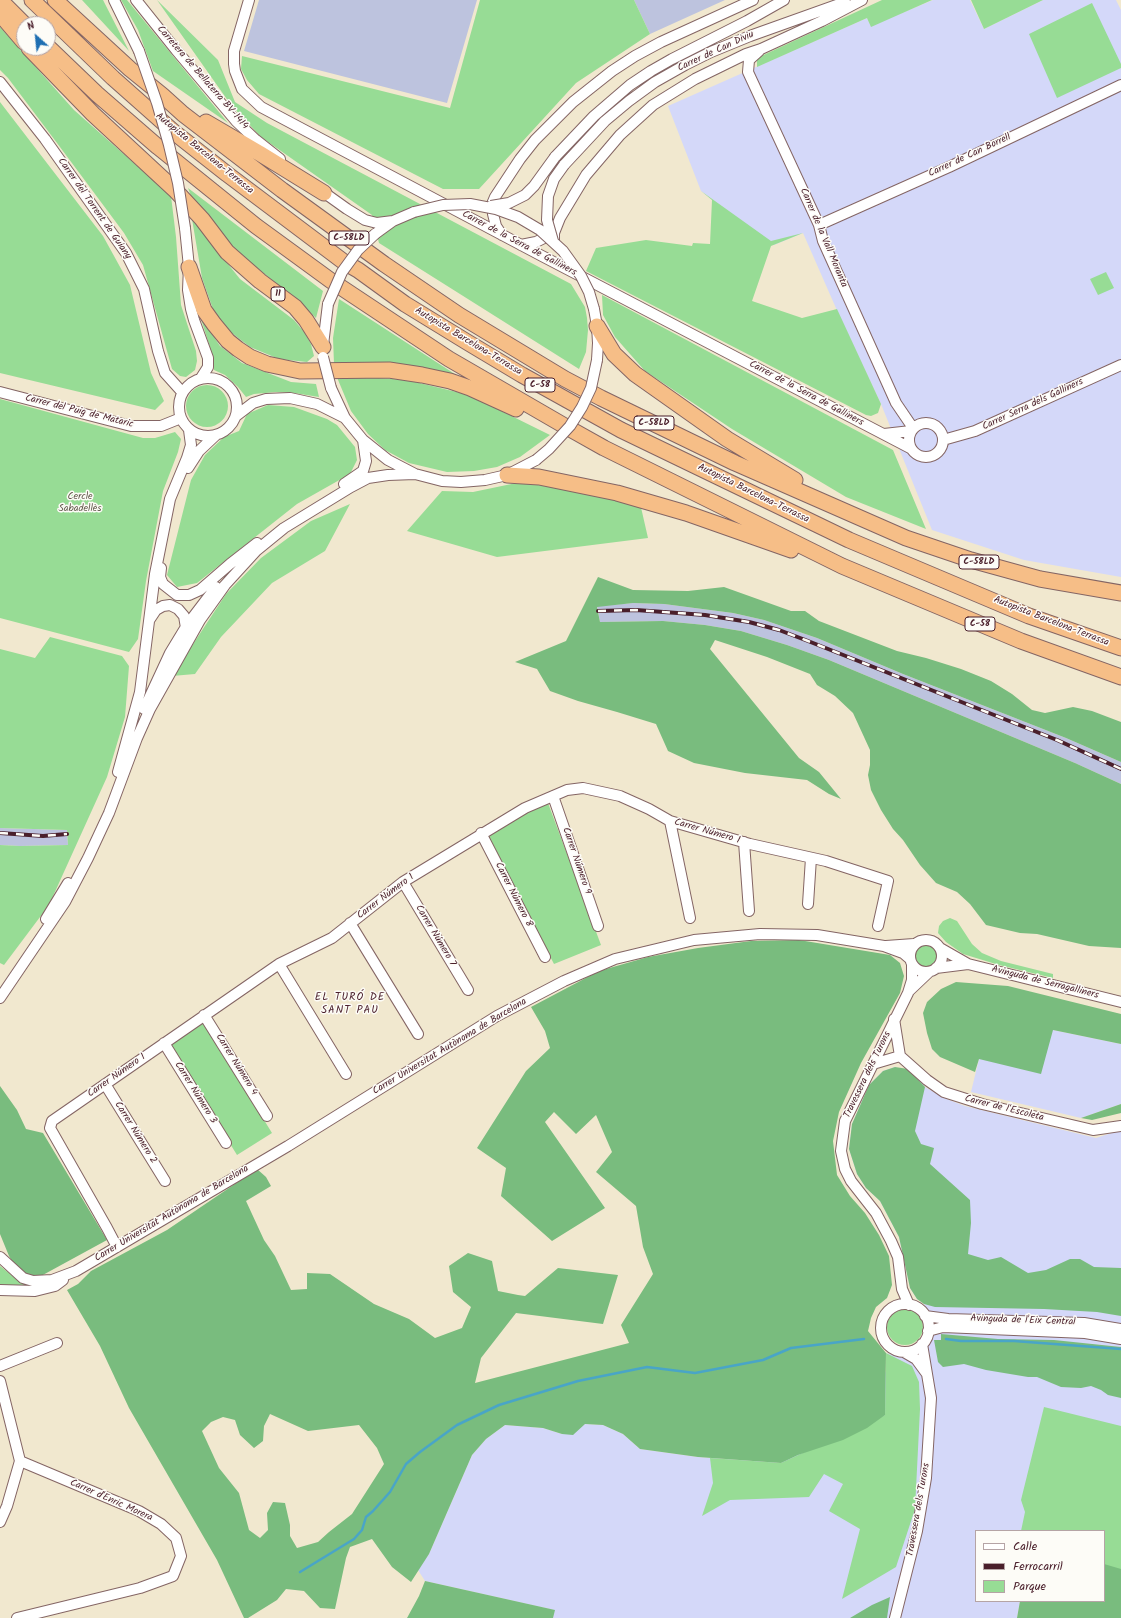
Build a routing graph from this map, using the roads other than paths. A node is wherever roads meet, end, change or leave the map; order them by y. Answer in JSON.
{"nodes":[{"id":1,"x":0,"y":0,"type":"edge"},
{"id":2,"x":32,"y":0,"type":"edge"},
{"id":3,"x":55,"y":0,"type":"edge"},
{"id":4,"x":114,"y":0,"type":"edge"},
{"id":5,"x":136,"y":0,"type":"edge"},
{"id":6,"x":249,"y":0,"type":"edge"},
{"id":7,"x":753,"y":0,"type":"edge"},
{"id":8,"x":784,"y":0,"type":"edge"},
{"id":9,"x":852,"y":0,"type":"edge"},
{"id":10,"x":862,"y":0,"type":"edge"},
{"id":11,"x":0,"y":14,"type":"edge"},
{"id":12,"x":16,"y":16,"type":"edge"},
{"id":13,"x":16,"y":33,"type":"edge"},
{"id":14,"x":761,"y":49,"type":"junction"},
{"id":15,"x":56,"y":55,"type":"edge"},
{"id":16,"x":37,"y":56,"type":"edge"},
{"id":17,"x":0,"y":82,"type":"edge"},
{"id":18,"x":1121,"y":85,"type":"edge"},
{"id":19,"x":162,"y":95,"type":"junction"},
{"id":20,"x":324,"y":193,"type":"junction"},
{"id":21,"x":495,"y":197,"type":"junction"},
{"id":22,"x":486,"y":206,"type":"junction"},
{"id":23,"x":457,"y":211,"type":"junction"},
{"id":24,"x":393,"y":221,"type":"junction"},
{"id":25,"x":819,"y":225,"type":"junction"},
{"id":26,"x":502,"y":235,"type":"junction"},
{"id":27,"x":554,"y":237,"type":"junction"},
{"id":28,"x":521,"y":245,"type":"junction"},
{"id":29,"x":189,"y":267,"type":"junction"},
{"id":30,"x":569,"y":270,"type":"junction"},
{"id":31,"x":597,"y":326,"type":"junction"},
{"id":32,"x":323,"y":352,"type":"junction"},
{"id":33,"x":1121,"y":365,"type":"edge"},
{"id":34,"x":201,"y":378,"type":"junction"},
{"id":35,"x":0,"y":392,"type":"edge"},
{"id":36,"x":182,"y":392,"type":"junction"},
{"id":37,"x":236,"y":416,"type":"junction"},
{"id":38,"x":180,"y":418,"type":"junction"},
{"id":39,"x":345,"y":418,"type":"junction"},
{"id":40,"x":563,"y":426,"type":"junction"},
{"id":41,"x":912,"y":429,"type":"junction"},
{"id":42,"x":189,"y":430,"type":"junction"},
{"id":43,"x":884,"y":434,"type":"junction"},
{"id":44,"x":216,"y":435,"type":"junction"},
{"id":45,"x":363,"y":440,"type":"junction"},
{"id":46,"x":943,"y":440,"type":"junction"},
{"id":47,"x":910,"y":448,"type":"junction"},
{"id":48,"x":366,"y":474,"type":"junction"},
{"id":49,"x":415,"y":474,"type":"junction"},
{"id":50,"x":507,"y":475,"type":"junction"},
{"id":51,"x":856,"y":516,"type":"junction"},
{"id":52,"x":257,"y":543,"type":"junction"},
{"id":53,"x":842,"y":566,"type":"junction"},
{"id":54,"x":159,"y":578,"type":"junction"},
{"id":55,"x":1121,"y":593,"type":"edge"},
{"id":56,"x":186,"y":620,"type":"junction"},
{"id":57,"x":148,"y":623,"type":"junction"},
{"id":58,"x":1121,"y":648,"type":"edge"},
{"id":59,"x":1121,"y":677,"type":"edge"},
{"id":60,"x":141,"y":730,"type":"junction"},
{"id":61,"x":118,"y":772,"type":"junction"},
{"id":62,"x":553,"y":796,"type":"junction"},
{"id":63,"x":670,"y":821,"type":"junction"},
{"id":64,"x":481,"y":833,"type":"junction"},
{"id":65,"x":744,"y":842,"type":"junction"},
{"id":66,"x":811,"y":858,"type":"junction"},
{"id":67,"x":403,"y":882,"type":"junction"},
{"id":68,"x":808,"y":904,"type":"dead end"},
{"id":69,"x":749,"y":911,"type":"dead end"},
{"id":70,"x":690,"y":918,"type":"dead end"},
{"id":71,"x":350,"y":923,"type":"junction"},
{"id":72,"x":598,"y":926,"type":"dead end"},
{"id":73,"x":878,"y":926,"type":"dead end"},
{"id":74,"x":914,"y":944,"type":"junction"},
{"id":75,"x":884,"y":946,"type":"junction"},
{"id":76,"x":940,"y":948,"type":"junction"},
{"id":77,"x":545,"y":957,"type":"dead end"},
{"id":78,"x":911,"y":962,"type":"junction"},
{"id":79,"x":279,"y":964,"type":"junction"},
{"id":80,"x":968,"y":964,"type":"junction"},
{"id":81,"x":933,"y":970,"type":"junction"},
{"id":82,"x":0,"y":986,"type":"edge"},
{"id":83,"x":468,"y":990,"type":"dead end"},
{"id":84,"x":908,"y":993,"type":"junction"},
{"id":85,"x":0,"y":998,"type":"edge"},
{"id":86,"x":1121,"y":1002,"type":"edge"},
{"id":87,"x":204,"y":1015,"type":"junction"},
{"id":88,"x":894,"y":1019,"type":"junction"},
{"id":89,"x":418,"y":1034,"type":"dead end"},
{"id":90,"x":164,"y":1043,"type":"junction"},
{"id":91,"x":900,"y":1056,"type":"junction"},
{"id":92,"x":873,"y":1064,"type":"junction"},
{"id":93,"x":346,"y":1074,"type":"dead end"},
{"id":94,"x":105,"y":1084,"type":"junction"},
{"id":95,"x":267,"y":1116,"type":"dead end"},
{"id":96,"x":1121,"y":1126,"type":"edge"},
{"id":97,"x":226,"y":1143,"type":"dead end"},
{"id":98,"x":165,"y":1181,"type":"dead end"},
{"id":99,"x":117,"y":1247,"type":"junction"},
{"id":100,"x":0,"y":1257,"type":"edge"},
{"id":101,"x":76,"y":1271,"type":"junction"},
{"id":102,"x":902,"y":1289,"type":"junction"},
{"id":103,"x":0,"y":1290,"type":"edge"},
{"id":104,"x":909,"y":1305,"type":"junction"},
{"id":105,"x":893,"y":1307,"type":"junction"},
{"id":106,"x":925,"y":1316,"type":"junction"},
{"id":107,"x":1121,"y":1330,"type":"edge"},
{"id":108,"x":928,"y":1331,"type":"junction"},
{"id":109,"x":1121,"y":1339,"type":"edge"},
{"id":110,"x":57,"y":1343,"type":"dead end"},
{"id":111,"x":922,"y":1344,"type":"junction"},
{"id":112,"x":904,"y":1352,"type":"junction"},
{"id":113,"x":0,"y":1366,"type":"edge"},
{"id":114,"x":928,"y":1376,"type":"junction"},
{"id":115,"x":0,"y":1381,"type":"edge"},
{"id":116,"x":20,"y":1461,"type":"junction"},
{"id":117,"x":0,"y":1522,"type":"edge"},
{"id":118,"x":17,"y":1618,"type":"edge"},
{"id":119,"x":896,"y":1618,"type":"edge"}],
"edges":[{"from":1,"to":12,"type":"highway"},
{"from":2,"to":58,"type":"highway","name":"Autopista Barcelona-Terrassa","number":"C-58"},
{"from":3,"to":19,"type":"highway","number":"C-58LD"},
{"from":4,"to":29,"type":"street","bridge":true},
{"from":5,"to":20,"type":"street","name":"Carretera de Bellaterra BV-1414"},
{"from":6,"to":23,"type":"street","name":"Carrer de la Serra de Galliners"},
{"from":7,"to":21,"type":"street"},
{"from":8,"to":22,"type":"street","name":"Carrer de Can Diviu","bridge":true},
{"from":9,"to":27,"type":"street","name":"Carrer de Can Diviu","bridge":true},
{"from":10,"to":14,"type":"street","name":"Carrer de Can Diviu"},
{"from":11,"to":13,"type":"highway"},
{"from":14,"to":25,"type":"street","name":"Carrer de la Vall Moranta"},
{"from":14,"to":27,"type":"street","name":"Carrer de Can Diviu"},
{"from":15,"to":40,"type":"highway","number":"C-58"},
{"from":16,"to":32,"type":"highway","number":"11"},
{"from":17,"to":36,"type":"street","name":"Carrer del Torrent de Guiany"},
{"from":18,"to":25,"type":"street","name":"Carrer de Can Borrell"},
{"from":19,"to":20,"type":"highway"},
{"from":19,"to":51,"type":"highway","number":"C-58LD"},
{"from":20,"to":24,"type":"street","name":"Carretera de Bellaterra BV-1414"},
{"from":21,"to":23,"type":"street"},
{"from":21,"to":26,"type":"street"},
{"from":22,"to":24,"type":"street","bridge":true},
{"from":22,"to":27,"type":"street","bridge":true},
{"from":23,"to":26,"type":"street","name":"Carrer de la Serra de Galliners"},
{"from":24,"to":32,"type":"street","bridge":true},
{"from":25,"to":41,"type":"street","name":"Carrer de la Vall Moranta"},
{"from":26,"to":28,"type":"street","name":"Carrer de la Serra de Galliners"},
{"from":27,"to":28,"type":"street"},
{"from":27,"to":30,"type":"street","name":"Carrer de Can Diviu"},
{"from":27,"to":31,"type":"street","bridge":true},
{"from":28,"to":30,"type":"street","name":"Carrer de la Serra de Galliners"},
{"from":29,"to":34,"type":"street"},
{"from":29,"to":40,"type":"highway"},
{"from":30,"to":43,"type":"street","name":"Carrer de la Serra de Galliners"},
{"from":31,"to":50,"type":"street","bridge":true},
{"from":31,"to":51,"type":"highway"},
{"from":32,"to":39,"type":"street","bridge":true},
{"from":33,"to":46,"type":"street","name":"Carrer Serra dels Galliners"},
{"from":34,"to":36,"type":"street"},
{"from":34,"to":37,"type":"street"},
{"from":35,"to":38,"type":"street","name":"Carrer del Puig de Mataric"},
{"from":36,"to":38,"type":"street"},
{"from":37,"to":39,"type":"street"},
{"from":37,"to":44,"type":"street"},
{"from":38,"to":42,"type":"street"},
{"from":39,"to":45,"type":"street"},
{"from":40,"to":53,"type":"highway","number":"C-58"},
{"from":41,"to":43,"type":"street"},
{"from":41,"to":46,"type":"street"},
{"from":41,"to":47,"type":"street"},
{"from":42,"to":44,"type":"street"},
{"from":42,"to":54,"type":"street"},
{"from":43,"to":47,"type":"street","name":"Carrer de la Serra de Galliners"},
{"from":44,"to":54,"type":"street"},
{"from":45,"to":48,"type":"street"},
{"from":45,"to":49,"type":"street"},
{"from":46,"to":47,"type":"street"},
{"from":48,"to":49,"type":"street"},
{"from":48,"to":52,"type":"street"},
{"from":48,"to":60,"type":"street"},
{"from":49,"to":50,"type":"street"},
{"from":50,"to":53,"type":"highway"},
{"from":51,"to":55,"type":"highway","number":"C-58LD"},
{"from":52,"to":54,"type":"street"},
{"from":52,"to":56,"type":"street"},
{"from":53,"to":59,"type":"highway","number":"C-58"},
{"from":54,"to":57,"type":"street"},
{"from":56,"to":57,"type":"street"},
{"from":56,"to":60,"type":"street"},
{"from":56,"to":61,"type":"street"},
{"from":57,"to":61,"type":"street"},
{"from":60,"to":85,"type":"street"},
{"from":61,"to":82,"type":"street"},
{"from":62,"to":63,"type":"street","name":"Carrer Número 1"},
{"from":62,"to":64,"type":"street","name":"Carrer Número 1"},
{"from":62,"to":72,"type":"street","name":"Carrer Número 9"},
{"from":63,"to":65,"type":"street","name":"Carrer Número 1"},
{"from":63,"to":70,"type":"street"},
{"from":64,"to":67,"type":"street","name":"Carrer Número 1"},
{"from":64,"to":77,"type":"street","name":"Carrer Número 8"},
{"from":65,"to":66,"type":"street","name":"Carrer Número 1"},
{"from":65,"to":69,"type":"street"},
{"from":66,"to":68,"type":"street"},
{"from":66,"to":73,"type":"street","name":"Carrer Número 1"},
{"from":67,"to":71,"type":"street","name":"Carrer Número 1"},
{"from":67,"to":83,"type":"street","name":"Carrer Número 7"},
{"from":71,"to":79,"type":"street","name":"Carrer Número 1"},
{"from":71,"to":89,"type":"street"},
{"from":74,"to":75,"type":"street","name":"Carrer Universitat Autònoma de Barcelona"},
{"from":74,"to":76,"type":"street"},
{"from":74,"to":78,"type":"street"},
{"from":75,"to":78,"type":"street","name":"Carrer Universitat Autònoma de Barcelona"},
{"from":75,"to":99,"type":"street","name":"Carrer Universitat Autònoma de Barcelona"},
{"from":76,"to":80,"type":"street","name":"Avinguda de Serragalliners"},
{"from":76,"to":81,"type":"street"},
{"from":78,"to":81,"type":"street"},
{"from":78,"to":84,"type":"street","name":"Travessera dels Turons"},
{"from":79,"to":87,"type":"street","name":"Carrer Número 1"},
{"from":79,"to":93,"type":"street"},
{"from":80,"to":81,"type":"street","name":"Avinguda de Serragalliners"},
{"from":80,"to":86,"type":"street","name":"Avinguda de Serragalliners"},
{"from":81,"to":84,"type":"street","name":"Travessera dels Turons"},
{"from":84,"to":88,"type":"street","name":"Travessera dels Turons"},
{"from":87,"to":90,"type":"street","name":"Carrer Número 1"},
{"from":87,"to":95,"type":"street","name":"Carrer Número 4"},
{"from":88,"to":91,"type":"street"},
{"from":88,"to":92,"type":"street","name":"Travessera dels Turons"},
{"from":90,"to":94,"type":"street","name":"Carrer Número 1"},
{"from":90,"to":97,"type":"street","name":"Carrer Número 3"},
{"from":91,"to":92,"type":"street"},
{"from":91,"to":96,"type":"street","name":"Carrer de l'Escoleta"},
{"from":92,"to":102,"type":"street","name":"Travessera dels Turons"},
{"from":94,"to":98,"type":"street","name":"Carrer Número 2"},
{"from":94,"to":99,"type":"street","name":"Carrer Número 1"},
{"from":99,"to":101,"type":"street","name":"Carrer Universitat Autònoma de Barcelona"},
{"from":100,"to":101,"type":"street","name":"Carrer Universitat Autònoma de Barcelona"},
{"from":101,"to":103,"type":"street","name":"Carrer Universitat Autònoma de Barcelona"},
{"from":102,"to":104,"type":"street","name":"Travessera dels Turons"},
{"from":102,"to":105,"type":"street"},
{"from":104,"to":105,"type":"street"},
{"from":104,"to":106,"type":"street"},
{"from":105,"to":112,"type":"street"},
{"from":106,"to":107,"type":"street","name":"Avinguda de l'Eix Central"},
{"from":106,"to":108,"type":"street"},
{"from":108,"to":109,"type":"street","name":"Avinguda de l'Eix Central"},
{"from":108,"to":111,"type":"street"},
{"from":110,"to":113,"type":"street"},
{"from":111,"to":112,"type":"street"},
{"from":111,"to":114,"type":"street","name":"Travessera dels Turons"},
{"from":112,"to":114,"type":"street","name":"Travessera dels Turons"},
{"from":114,"to":119,"type":"street","name":"Travessera dels Turons"},
{"from":115,"to":116,"type":"street"},
{"from":116,"to":117,"type":"street"},
{"from":116,"to":118,"type":"street","name":"Carrer d'Enric Morera"}]}
